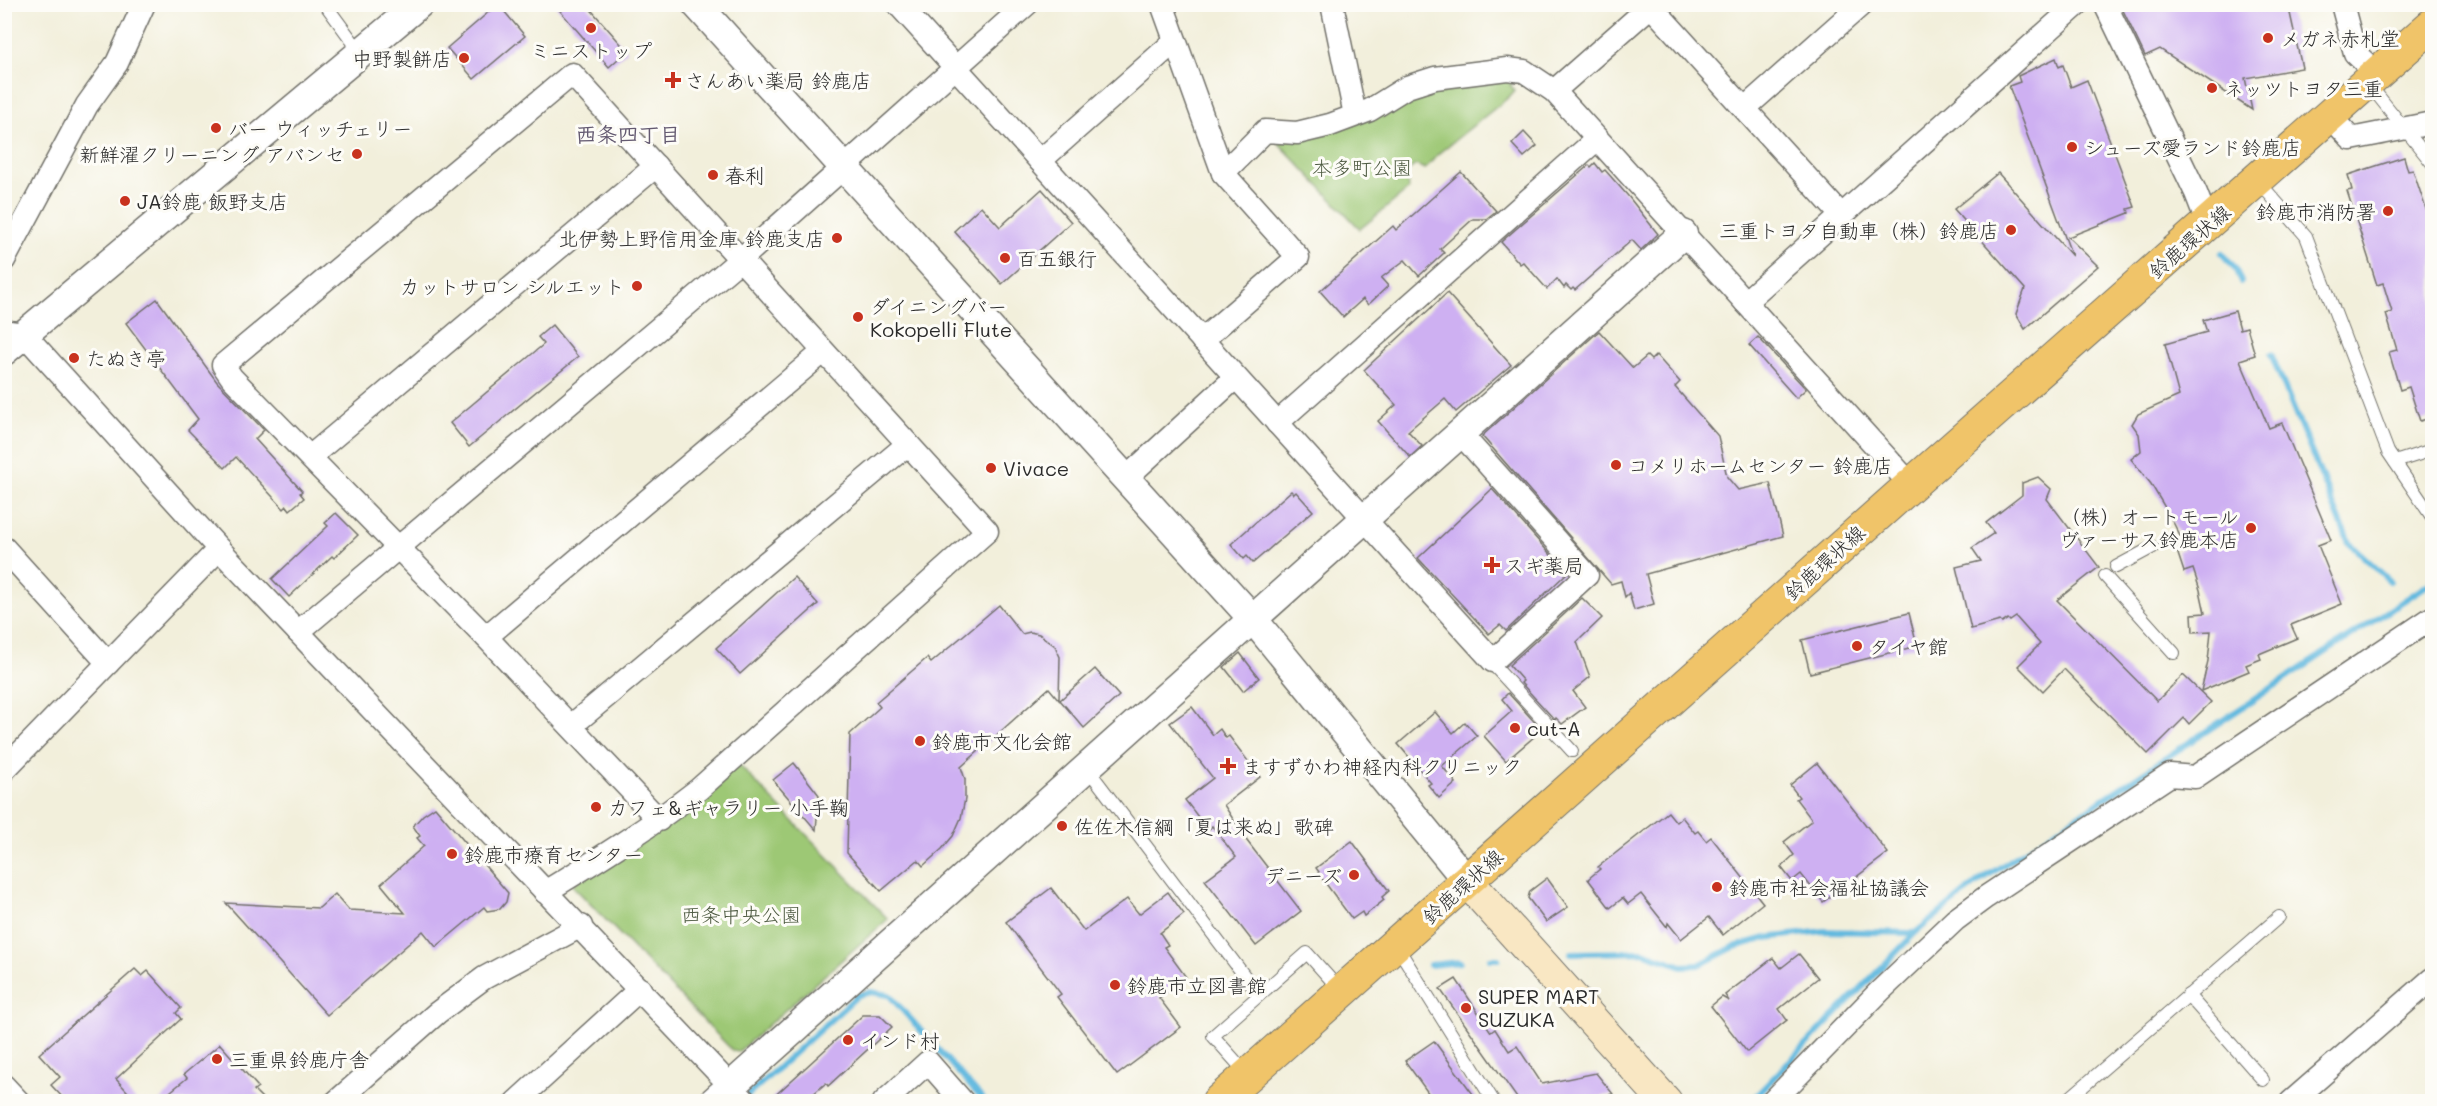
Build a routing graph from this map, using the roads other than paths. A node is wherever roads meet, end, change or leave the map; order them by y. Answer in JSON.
{"nodes":[{"id":1,"x":144,"y":4,"type":"edge"},
{"id":2,"x":325,"y":4,"type":"edge"},
{"id":3,"x":419,"y":4,"type":"edge"},
{"id":4,"x":696,"y":4,"type":"edge"},
{"id":5,"x":898,"y":4,"type":"edge"},
{"id":6,"x":1027,"y":4,"type":"edge"},
{"id":7,"x":1162,"y":4,"type":"edge"},
{"id":8,"x":1332,"y":4,"type":"edge"},
{"id":9,"x":1862,"y":4,"type":"edge"},
{"id":10,"x":2078,"y":4,"type":"edge"},
{"id":11,"x":2105,"y":4,"type":"edge"},
{"id":12,"x":2342,"y":4,"type":"edge"},
{"id":13,"x":1652,"y":5,"type":"edge"},
{"id":14,"x":2433,"y":25,"type":"edge"},
{"id":15,"x":1175,"y":41,"type":"junction"},
{"id":16,"x":362,"y":53,"type":"junction"},
{"id":17,"x":955,"y":69,"type":"junction"},
{"id":18,"x":2372,"y":78,"type":"junction"},
{"id":19,"x":1554,"y":91,"type":"junction"},
{"id":20,"x":1744,"y":108,"type":"junction"},
{"id":21,"x":1355,"y":115,"type":"junction"},
{"id":22,"x":2330,"y":116,"type":"junction"},
{"id":23,"x":2433,"y":123,"type":"edge"},
{"id":24,"x":2405,"y":129,"type":"junction"},
{"id":25,"x":1597,"y":139,"type":"junction"},
{"id":26,"x":1040,"y":161,"type":"junction"},
{"id":27,"x":2433,"y":163,"type":"edge"},
{"id":28,"x":656,"y":166,"type":"junction"},
{"id":29,"x":844,"y":168,"type":"junction"},
{"id":30,"x":1223,"y":173,"type":"junction"},
{"id":31,"x":2257,"y":180,"type":"junction"},
{"id":32,"x":1841,"y":215,"type":"junction"},
{"id":33,"x":2208,"y":224,"type":"junction"},
{"id":34,"x":1683,"y":234,"type":"junction"},
{"id":35,"x":7,"y":249,"type":"edge"},
{"id":36,"x":740,"y":260,"type":"junction"},
{"id":37,"x":1744,"y":302,"type":"junction"},
{"id":38,"x":11,"y":339,"type":"edge"},
{"id":39,"x":1202,"y":340,"type":"junction"},
{"id":40,"x":823,"y":352,"type":"junction"},
{"id":41,"x":1235,"y":378,"type":"junction"},
{"id":42,"x":1277,"y":423,"type":"junction"},
{"id":43,"x":1460,"y":433,"type":"junction"},
{"id":44,"x":908,"y":444,"type":"junction"},
{"id":45,"x":2433,"y":450,"type":"edge"},
{"id":46,"x":311,"y":456,"type":"junction"},
{"id":47,"x":2395,"y":462,"type":"junction"},
{"id":48,"x":1126,"y":478,"type":"junction"},
{"id":49,"x":1911,"y":485,"type":"junction"},
{"id":50,"x":2433,"y":517,"type":"edge"},
{"id":51,"x":1363,"y":518,"type":"junction"},
{"id":52,"x":2153,"y":547,"type":"dead end"},
{"id":53,"x":400,"y":548,"type":"junction"},
{"id":54,"x":219,"y":549,"type":"junction"},
{"id":55,"x":8,"y":560,"type":"edge"},
{"id":56,"x":2116,"y":567,"type":"dead end"},
{"id":57,"x":2105,"y":576,"type":"dead end"},
{"id":58,"x":1252,"y":618,"type":"junction"},
{"id":59,"x":2433,"y":618,"type":"edge"},
{"id":60,"x":298,"y":632,"type":"junction"},
{"id":61,"x":486,"y":637,"type":"junction"},
{"id":62,"x":2174,"y":653,"type":"dead end"},
{"id":63,"x":1493,"y":661,"type":"junction"},
{"id":64,"x":108,"y":663,"type":"junction"},
{"id":65,"x":571,"y":726,"type":"junction"},
{"id":66,"x":1572,"y":751,"type":"dead end"},
{"id":67,"x":1086,"y":767,"type":"junction"},
{"id":68,"x":4,"y":770,"type":"edge"},
{"id":69,"x":659,"y":820,"type":"junction"},
{"id":70,"x":1467,"y":881,"type":"junction"},
{"id":71,"x":545,"y":892,"type":"junction"},
{"id":72,"x":2278,"y":917,"type":"dead end"},
{"id":73,"x":581,"y":926,"type":"junction"},
{"id":74,"x":1395,"y":944,"type":"junction"},
{"id":75,"x":2433,"y":979,"type":"edge"},
{"id":76,"x":639,"y":989,"type":"junction"},
{"id":77,"x":1342,"y":992,"type":"junction"},
{"id":78,"x":1259,"y":995,"type":"junction"},
{"id":79,"x":2188,"y":995,"type":"junction"},
{"id":80,"x":1248,"y":1075,"type":"junction"},
{"id":81,"x":2263,"y":1080,"type":"dead end"},
{"id":82,"x":4,"y":1086,"type":"edge"},
{"id":83,"x":731,"y":1094,"type":"edge"},
{"id":84,"x":19,"y":1101,"type":"edge"},
{"id":85,"x":336,"y":1101,"type":"edge"},
{"id":86,"x":516,"y":1101,"type":"edge"},
{"id":87,"x":884,"y":1101,"type":"edge"},
{"id":88,"x":963,"y":1101,"type":"edge"},
{"id":89,"x":1218,"y":1101,"type":"edge"},
{"id":90,"x":1494,"y":1101,"type":"edge"},
{"id":91,"x":1666,"y":1101,"type":"edge"},
{"id":92,"x":1772,"y":1101,"type":"edge"},
{"id":93,"x":2067,"y":1101,"type":"edge"},
{"id":94,"x":2291,"y":1101,"type":"edge"}],
"edges":[{"from":1,"to":35,"type":"street"},
{"from":2,"to":16,"type":"lane"},
{"from":3,"to":16,"type":"street"},
{"from":4,"to":29,"type":"street"},
{"from":5,"to":17,"type":"street"},
{"from":6,"to":17,"type":"street"},
{"from":7,"to":15,"type":"street"},
{"from":8,"to":21,"type":"street"},
{"from":9,"to":20,"type":"street"},
{"from":10,"to":32,"type":"street"},
{"from":11,"to":33,"type":"street"},
{"from":12,"to":18,"type":"street"},
{"from":13,"to":19,"type":"street"},
{"from":13,"to":20,"type":"street"},
{"from":14,"to":18,"type":"main road","name":"鈴鹿環状線"},
{"from":15,"to":26,"type":"street"},
{"from":15,"to":30,"type":"street"},
{"from":16,"to":38,"type":"street"},
{"from":17,"to":26,"type":"street"},
{"from":17,"to":29,"type":"street"},
{"from":18,"to":22,"type":"main road","name":"鈴鹿環状線"},
{"from":18,"to":24,"type":"lane"},
{"from":19,"to":21,"type":"street"},
{"from":19,"to":25,"type":"street"},
{"from":20,"to":32,"type":"street"},
{"from":21,"to":30,"type":"street"},
{"from":22,"to":24,"type":"street"},
{"from":22,"to":31,"type":"main road","name":"鈴鹿環状線"},
{"from":23,"to":24,"type":"street"},
{"from":24,"to":27,"type":"lane"},
{"from":25,"to":34,"type":"street"},
{"from":25,"to":42,"type":"street"},
{"from":26,"to":39,"type":"street"},
{"from":28,"to":36,"type":"street"},
{"from":28,"to":46,"type":"street"},
{"from":28,"to":46,"type":"street"},
{"from":29,"to":36,"type":"street"},
{"from":29,"to":48,"type":"street"},
{"from":30,"to":39,"type":"street"},
{"from":31,"to":33,"type":"main road","name":"鈴鹿環状線"},
{"from":31,"to":47,"type":"lane"},
{"from":32,"to":37,"type":"street"},
{"from":33,"to":49,"type":"main road","name":"鈴鹿環状線"},
{"from":34,"to":37,"type":"street"},
{"from":34,"to":43,"type":"street"},
{"from":36,"to":40,"type":"street"},
{"from":36,"to":53,"type":"street"},
{"from":37,"to":49,"type":"street"},
{"from":38,"to":54,"type":"street"},
{"from":39,"to":41,"type":"street"},
{"from":40,"to":44,"type":"street"},
{"from":40,"to":61,"type":"street"},
{"from":41,"to":42,"type":"street"},
{"from":41,"to":48,"type":"street"},
{"from":42,"to":51,"type":"street"},
{"from":43,"to":51,"type":"street"},
{"from":43,"to":63,"type":"street"},
{"from":44,"to":65,"type":"street"},
{"from":44,"to":69,"type":"street"},
{"from":45,"to":47,"type":"lane"},
{"from":46,"to":53,"type":"street"},
{"from":47,"to":50,"type":"lane"},
{"from":48,"to":58,"type":"street"},
{"from":49,"to":70,"type":"main road","name":"鈴鹿環状線"},
{"from":51,"to":58,"type":"street"},
{"from":51,"to":63,"type":"street"},
{"from":52,"to":56,"type":"lane"},
{"from":53,"to":60,"type":"street"},
{"from":53,"to":61,"type":"street"},
{"from":54,"to":60,"type":"street"},
{"from":54,"to":64,"type":"street"},
{"from":55,"to":64,"type":"street"},
{"from":57,"to":62,"type":"lane"},
{"from":58,"to":67,"type":"street"},
{"from":58,"to":70,"type":"street"},
{"from":59,"to":92,"type":"street"},
{"from":60,"to":71,"type":"street"},
{"from":61,"to":65,"type":"street"},
{"from":63,"to":66,"type":"lane"},
{"from":64,"to":68,"type":"street"},
{"from":65,"to":69,"type":"street"},
{"from":67,"to":78,"type":"lane"},
{"from":67,"to":83,"type":"street"},
{"from":69,"to":71,"type":"street"},
{"from":70,"to":74,"type":"main road","name":"鈴鹿環状線"},
{"from":70,"to":91,"type":"main road"},
{"from":71,"to":73,"type":"street"},
{"from":72,"to":79,"type":"lane"},
{"from":73,"to":76,"type":"street"},
{"from":73,"to":85,"type":"street"},
{"from":74,"to":77,"type":"main road","name":"鈴鹿環状線"},
{"from":74,"to":90,"type":"lane"},
{"from":75,"to":94,"type":"street"},
{"from":76,"to":83,"type":"street"},
{"from":76,"to":86,"type":"street"},
{"from":77,"to":78,"type":"lane"},
{"from":77,"to":80,"type":"main road","name":"鈴鹿環状線"},
{"from":78,"to":80,"type":"lane"},
{"from":79,"to":81,"type":"lane"},
{"from":79,"to":93,"type":"lane"},
{"from":80,"to":89,"type":"main road","name":"鈴鹿環状線"},
{"from":82,"to":84,"type":"street"},
{"from":87,"to":88,"type":"street"}]}
